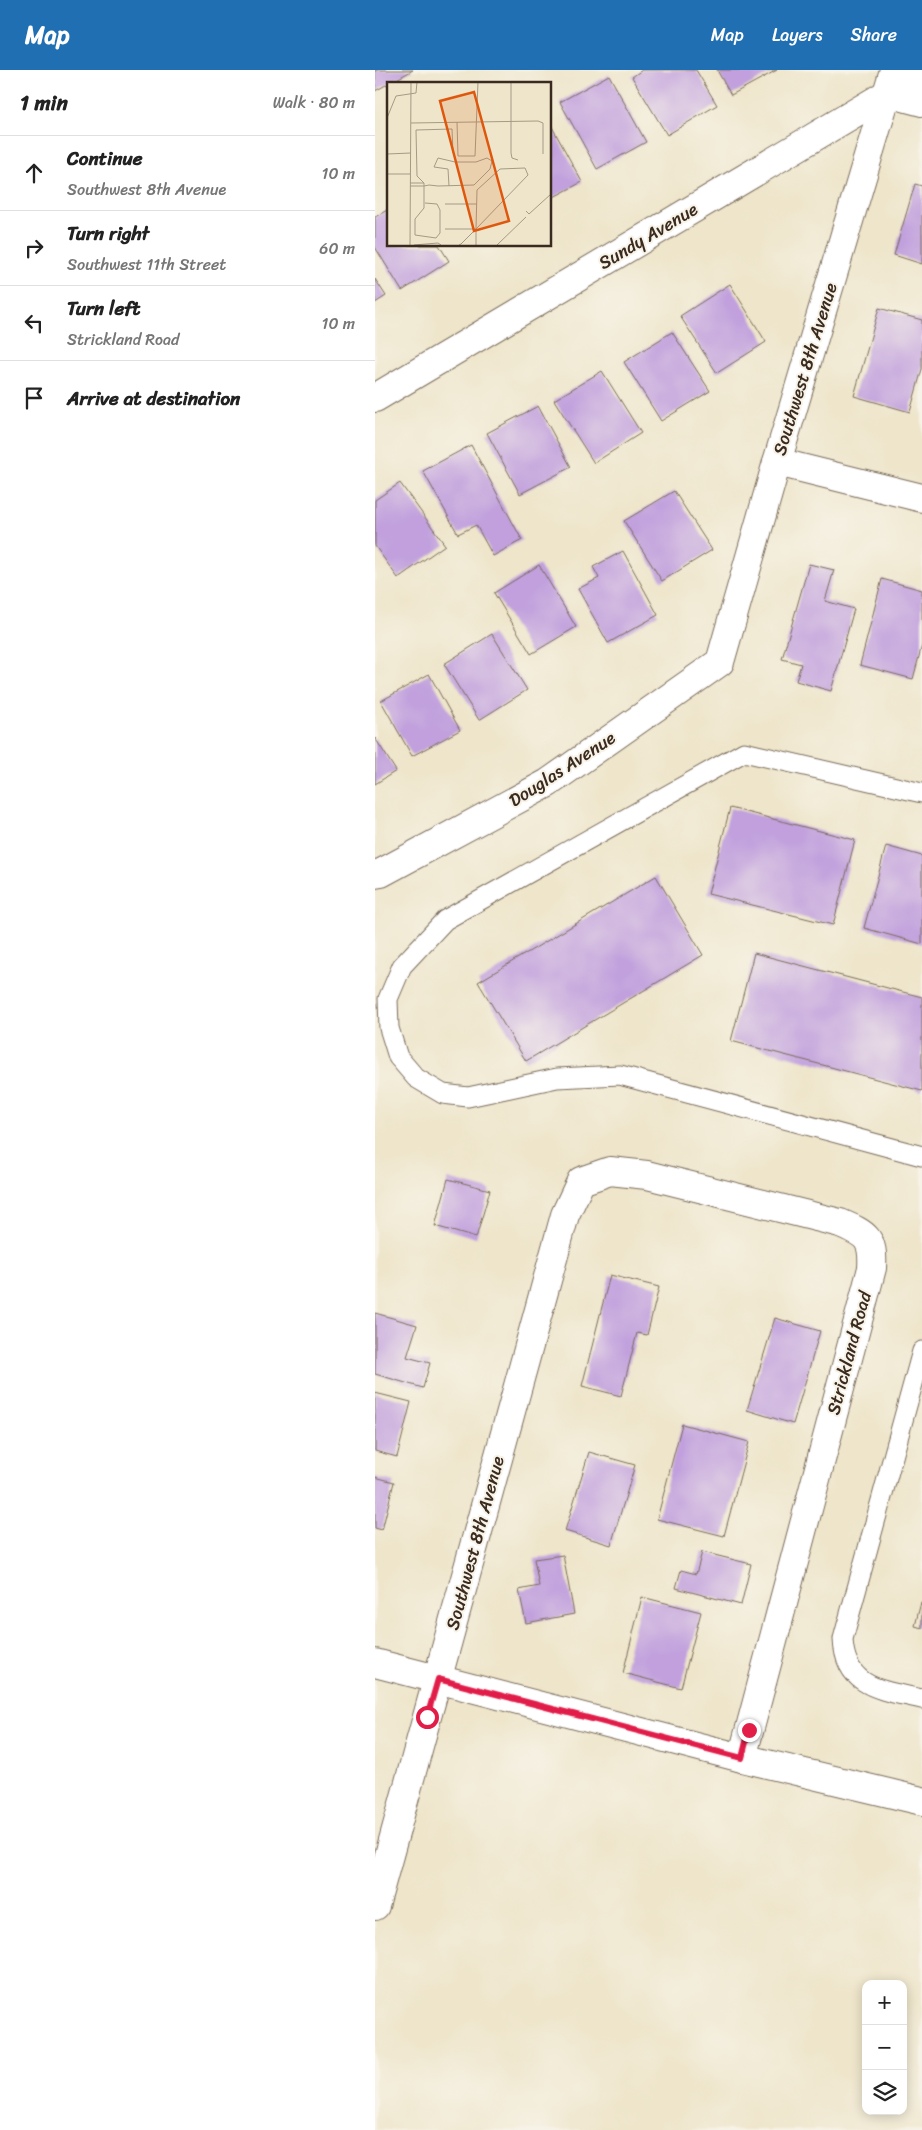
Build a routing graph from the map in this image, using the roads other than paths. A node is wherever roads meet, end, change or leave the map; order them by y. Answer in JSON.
{"nodes":[{"id":1,"x":922,"y":73,"type":"edge"},
{"id":2,"x":891,"y":82,"type":"edge"},
{"id":3,"x":922,"y":102,"type":"edge"},
{"id":4,"x":375,"y":398,"type":"edge"},
{"id":5,"x":777,"y":462,"type":"junction"},
{"id":6,"x":922,"y":498,"type":"edge"},
{"id":7,"x":715,"y":666,"type":"joint"},
{"id":8,"x":922,"y":793,"type":"edge"},
{"id":9,"x":375,"y":874,"type":"edge"},
{"id":10,"x":922,"y":1156,"type":"edge"},
{"id":11,"x":581,"y":1181,"type":"joint"},
{"id":12,"x":922,"y":1351,"type":"edge"},
{"id":13,"x":375,"y":1663,"type":"edge"},
{"id":14,"x":438,"y":1679,"type":"junction"},
{"id":15,"x":922,"y":1699,"type":"edge"},
{"id":16,"x":742,"y":1758,"type":"junction"},
{"id":17,"x":922,"y":1801,"type":"edge"},
{"id":18,"x":375,"y":1906,"type":"edge"}],
"edges":[{"from":1,"to":2,"type":"street","name":"Sundy Avenue"},
{"from":2,"to":3,"type":"street"},
{"from":2,"to":4,"type":"street","name":"Sundy Avenue"},
{"from":2,"to":5,"type":"street","name":"Southwest 8th Avenue"},
{"from":5,"to":6,"type":"street"},
{"from":5,"to":7,"type":"street","name":"Southwest 8th Avenue"},
{"from":7,"to":9,"type":"street","name":"Douglas Avenue"},
{"from":8,"to":10,"type":"lane"},
{"from":11,"to":14,"type":"street","name":"Southwest 8th Avenue"},
{"from":11,"to":16,"type":"street","name":"Strickland Road"},
{"from":12,"to":15,"type":"lane"},
{"from":13,"to":14,"type":"street"},
{"from":14,"to":16,"type":"street"},
{"from":14,"to":18,"type":"street","name":"Southwest 8th Avenue"},
{"from":16,"to":17,"type":"street"}]}
